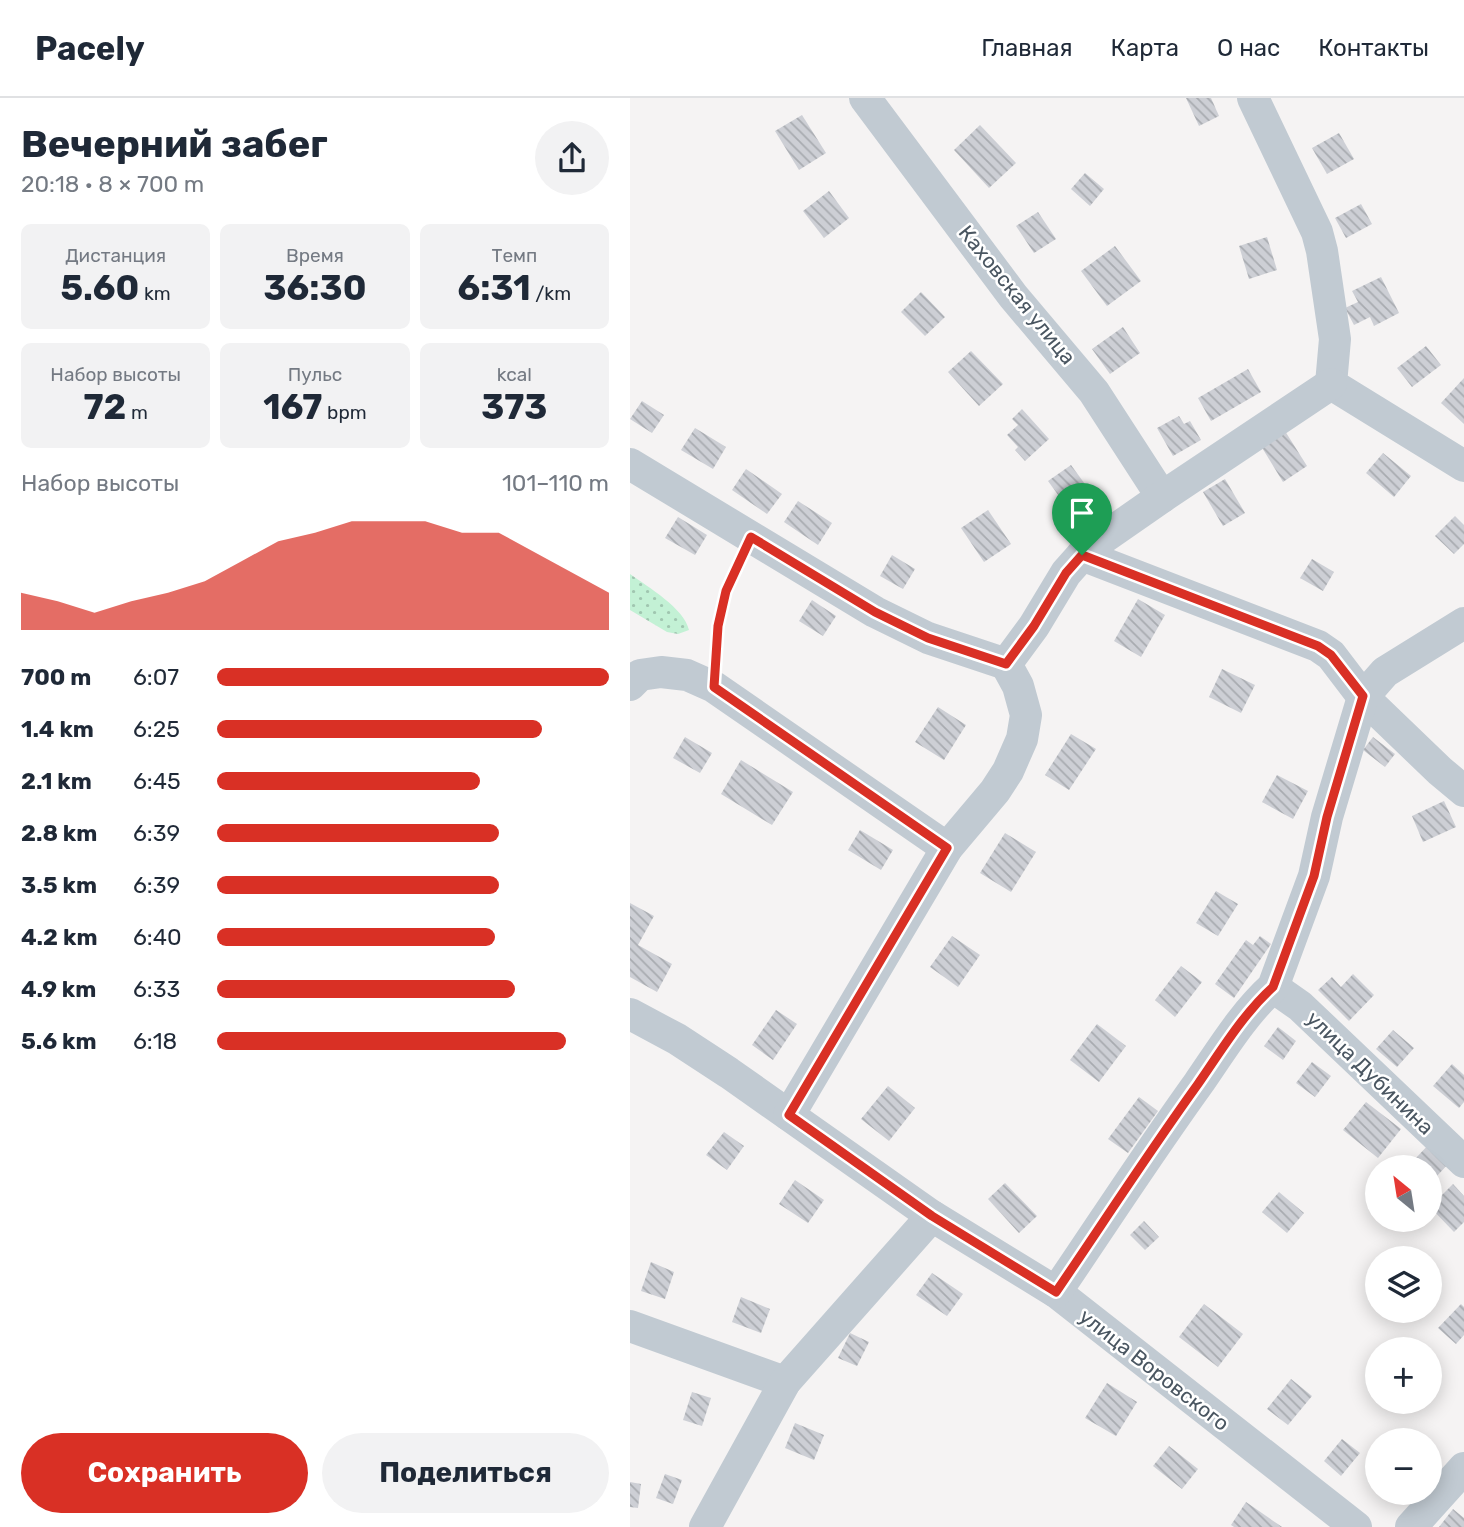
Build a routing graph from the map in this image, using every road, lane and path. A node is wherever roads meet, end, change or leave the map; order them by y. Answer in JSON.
{"nodes":[{"id":1,"x":865,"y":98,"type":"edge"},
{"id":2,"x":1253,"y":98,"type":"edge"},
{"id":3,"x":1331,"y":384,"type":"junction"},
{"id":4,"x":630,"y":464,"type":"edge"},
{"id":5,"x":1464,"y":466,"type":"edge"},
{"id":6,"x":1162,"y":497,"type":"junction"},
{"id":7,"x":751,"y":537,"type":"junction"},
{"id":8,"x":1082,"y":555,"type":"junction"},
{"id":9,"x":1464,"y":623,"type":"edge"},
{"id":10,"x":1006,"y":664,"type":"junction"},
{"id":11,"x":630,"y":685,"type":"edge"},
{"id":12,"x":714,"y":687,"type":"junction"},
{"id":13,"x":1363,"y":696,"type":"junction"},
{"id":14,"x":1464,"y":791,"type":"edge"},
{"id":15,"x":947,"y":848,"type":"junction"},
{"id":16,"x":1273,"y":987,"type":"junction"},
{"id":17,"x":630,"y":1014,"type":"edge"},
{"id":18,"x":789,"y":1115,"type":"junction"},
{"id":19,"x":1464,"y":1162,"type":"edge"},
{"id":20,"x":932,"y":1216,"type":"junction"},
{"id":21,"x":1056,"y":1292,"type":"junction"},
{"id":22,"x":630,"y":1326,"type":"edge"},
{"id":23,"x":785,"y":1381,"type":"junction"},
{"id":24,"x":1464,"y":1468,"type":"edge"},
{"id":25,"x":705,"y":1527,"type":"edge"},
{"id":26,"x":1356,"y":1527,"type":"edge"},
{"id":27,"x":1411,"y":1527,"type":"edge"}],
"edges":[{"from":1,"to":6,"type":"street","name":"Каховская улица"},
{"from":2,"to":3,"type":"street"},
{"from":3,"to":5,"type":"street"},
{"from":3,"to":6,"type":"street"},
{"from":4,"to":7,"type":"street"},
{"from":6,"to":8,"type":"street"},
{"from":7,"to":10,"type":"street"},
{"from":7,"to":12,"type":"path"},
{"from":8,"to":10,"type":"street"},
{"from":8,"to":13,"type":"street"},
{"from":9,"to":13,"type":"street"},
{"from":10,"to":15,"type":"street"},
{"from":11,"to":12,"type":"street"},
{"from":12,"to":15,"type":"street"},
{"from":13,"to":14,"type":"street"},
{"from":13,"to":16,"type":"street"},
{"from":15,"to":18,"type":"street"},
{"from":16,"to":19,"type":"street","name":"улица Дубинина"},
{"from":16,"to":21,"type":"street"},
{"from":17,"to":18,"type":"street","name":"улица Воровского"},
{"from":18,"to":20,"type":"street","name":"улица Воровского"},
{"from":20,"to":21,"type":"street","name":"улица Воровского"},
{"from":20,"to":23,"type":"street"},
{"from":21,"to":26,"type":"street","name":"улица Воровского"},
{"from":22,"to":23,"type":"street"},
{"from":23,"to":25,"type":"street"},
{"from":24,"to":27,"type":"street"}]}
